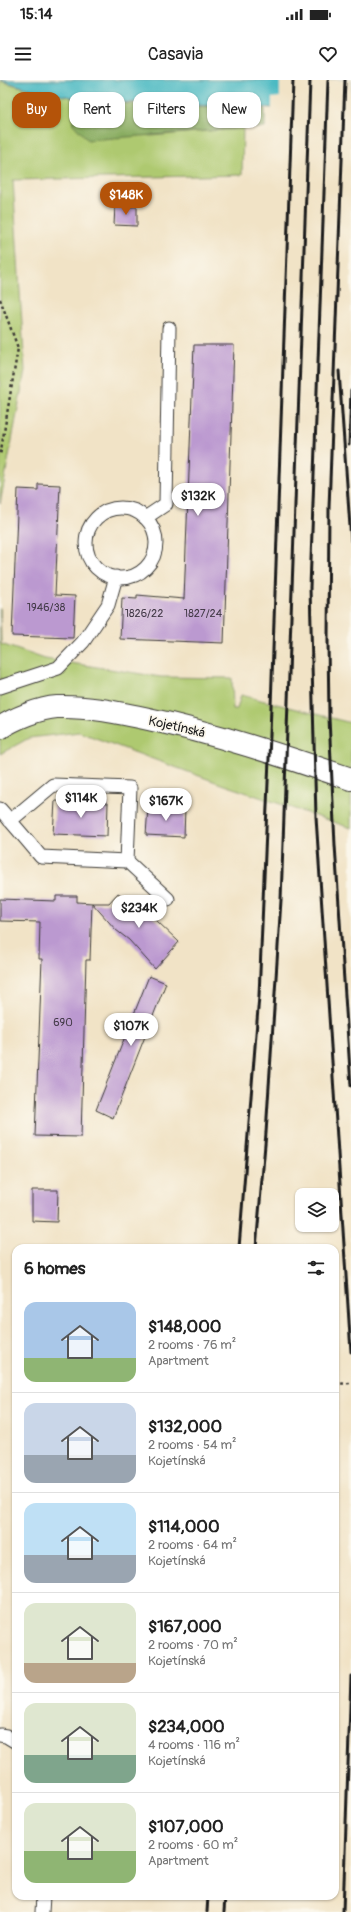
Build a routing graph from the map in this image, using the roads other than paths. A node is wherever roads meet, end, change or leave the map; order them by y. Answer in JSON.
{"nodes":[{"id":1,"x":169,"y":328,"type":"dead end"},
{"id":2,"x":145,"y":518,"type":"junction"},
{"id":3,"x":116,"y":577,"type":"junction"},
{"id":4,"x":0,"y":687,"type":"edge"},
{"id":5,"x":0,"y":728,"type":"edge"},
{"id":6,"x":351,"y":780,"type":"edge"},
{"id":7,"x":0,"y":809,"type":"edge"},
{"id":8,"x":10,"y":822,"type":"junction"},
{"id":9,"x":127,"y":861,"type":"junction"},
{"id":10,"x":168,"y":899,"type":"dead end"},
{"id":11,"x":0,"y":1735,"type":"edge"},
{"id":12,"x":12,"y":1740,"type":"edge"},
{"id":13,"x":43,"y":1900,"type":"edge"},
{"id":14,"x":42,"y":1912,"type":"edge"}],
"edges":[{"from":1,"to":2,"type":"lane"},
{"from":2,"to":3,"type":"lane"},
{"from":2,"to":3,"type":"lane"},
{"from":3,"to":4,"type":"lane"},
{"from":5,"to":6,"type":"main road","name":"Kojetínská"},
{"from":7,"to":8,"type":"lane"},
{"from":8,"to":9,"type":"lane"},
{"from":8,"to":9,"type":"lane"},
{"from":9,"to":10,"type":"lane"},
{"from":11,"to":12,"type":"lane"},
{"from":13,"to":14,"type":"lane"}]}
